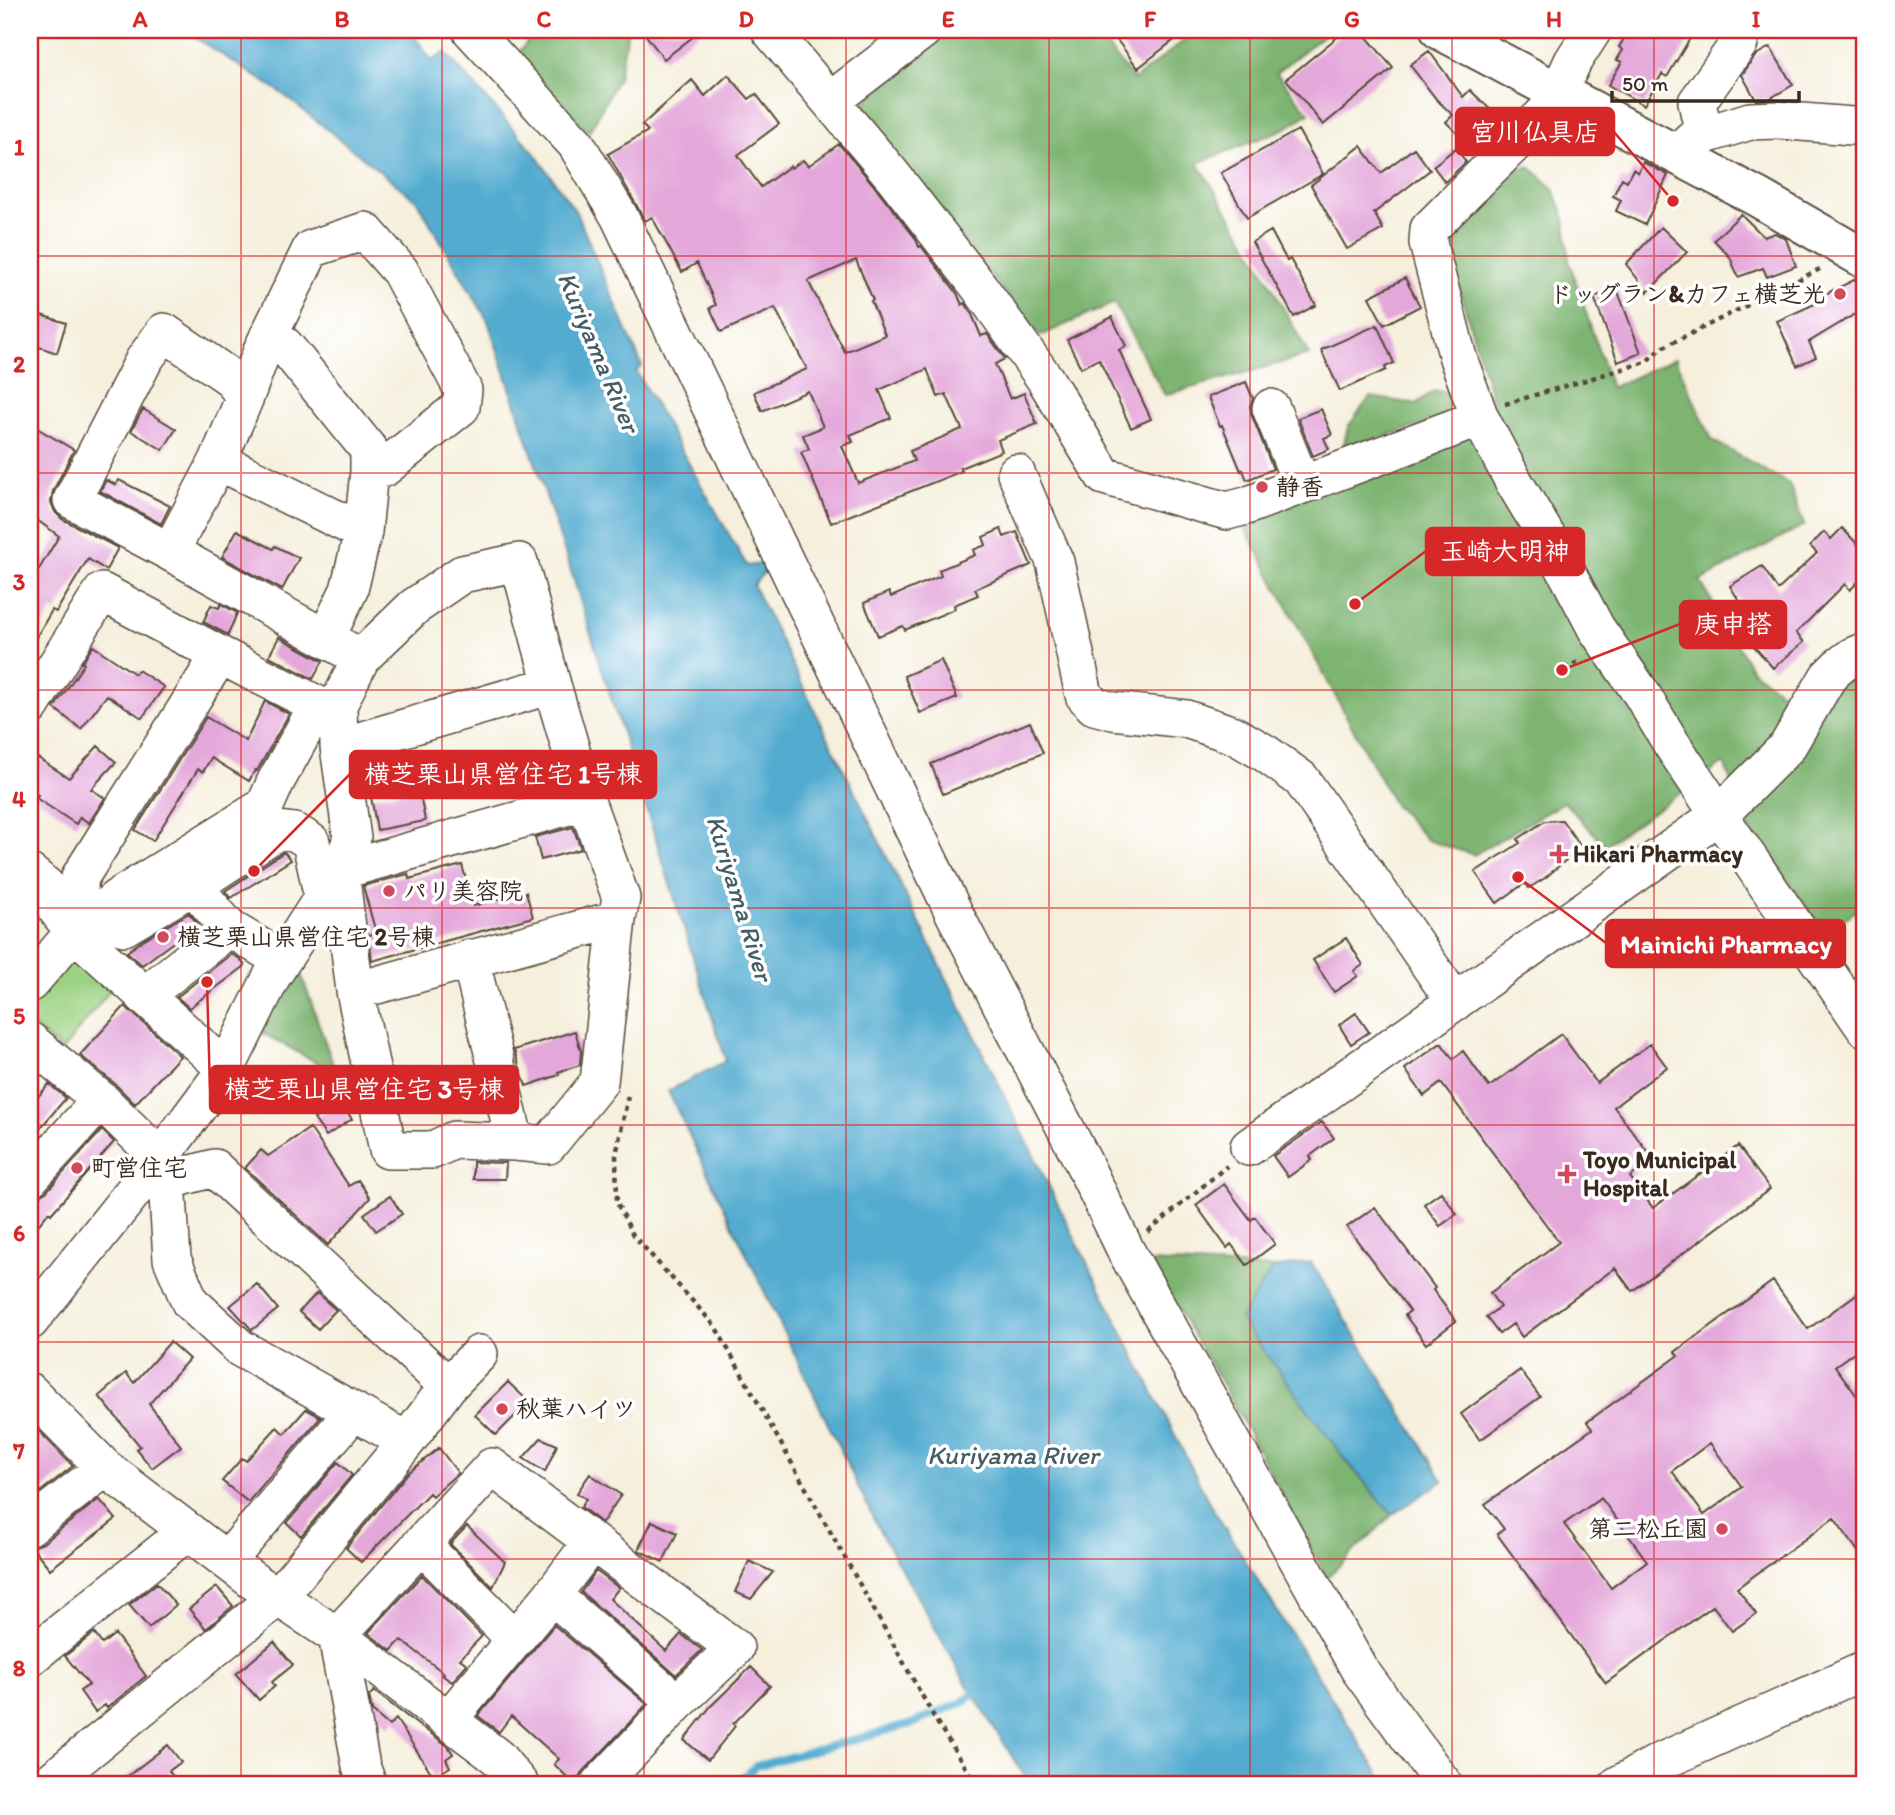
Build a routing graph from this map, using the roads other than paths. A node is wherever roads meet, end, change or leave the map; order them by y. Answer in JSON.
{"nodes":[{"id":1,"x":471,"y":30,"type":"edge"},
{"id":2,"x":770,"y":30,"type":"edge"},
{"id":3,"x":923,"y":30,"type":"edge"},
{"id":4,"x":1440,"y":30,"type":"edge"},
{"id":5,"x":1592,"y":30,"type":"edge"},
{"id":6,"x":1739,"y":43,"type":"dead end"},
{"id":7,"x":1559,"y":92,"type":"junction"},
{"id":8,"x":833,"y":104,"type":"junction"},
{"id":9,"x":1865,"y":127,"type":"edge"},
{"id":10,"x":1690,"y":145,"type":"junction"},
{"id":11,"x":1860,"y":255,"type":"edge"},
{"id":12,"x":268,"y":337,"type":"junction"},
{"id":13,"x":245,"y":397,"type":"junction"},
{"id":14,"x":1271,"y":408,"type":"dead end"},
{"id":15,"x":1480,"y":418,"type":"junction"},
{"id":16,"x":218,"y":461,"type":"junction"},
{"id":17,"x":369,"y":471,"type":"junction"},
{"id":18,"x":1016,"y":473,"type":"dead end"},
{"id":19,"x":1302,"y":485,"type":"junction"},
{"id":20,"x":363,"y":532,"type":"junction"},
{"id":21,"x":170,"y":552,"type":"junction"},
{"id":22,"x":326,"y":638,"type":"junction"},
{"id":23,"x":1865,"y":651,"type":"edge"},
{"id":24,"x":220,"y":656,"type":"junction"},
{"id":25,"x":361,"y":658,"type":"junction"},
{"id":26,"x":552,"y":685,"type":"junction"},
{"id":27,"x":30,"y":707,"type":"edge"},
{"id":28,"x":339,"y":747,"type":"junction"},
{"id":29,"x":276,"y":781,"type":"junction"},
{"id":30,"x":586,"y":801,"type":"junction"},
{"id":31,"x":1719,"y":815,"type":"junction"},
{"id":32,"x":30,"y":873,"type":"edge"},
{"id":33,"x":331,"y":885,"type":"junction"},
{"id":34,"x":193,"y":886,"type":"junction"},
{"id":35,"x":617,"y":919,"type":"junction"},
{"id":36,"x":63,"y":921,"type":"edge"},
{"id":37,"x":229,"y":928,"type":"junction"},
{"id":38,"x":470,"y":958,"type":"junction"},
{"id":39,"x":282,"y":960,"type":"junction"},
{"id":40,"x":30,"y":983,"type":"edge"},
{"id":41,"x":355,"y":991,"type":"junction"},
{"id":42,"x":144,"y":996,"type":"junction"},
{"id":43,"x":1455,"y":1002,"type":"junction"},
{"id":44,"x":1865,"y":1028,"type":"edge"},
{"id":45,"x":36,"y":1059,"type":"edge"},
{"id":46,"x":226,"y":1069,"type":"junction"},
{"id":47,"x":101,"y":1100,"type":"junction"},
{"id":48,"x":515,"y":1142,"type":"junction"},
{"id":49,"x":1249,"y":1147,"type":"road end"},
{"id":50,"x":163,"y":1169,"type":"junction"},
{"id":51,"x":30,"y":1178,"type":"edge"},
{"id":52,"x":30,"y":1321,"type":"edge"},
{"id":53,"x":479,"y":1354,"type":"dead end"},
{"id":54,"x":448,"y":1386,"type":"junction"},
{"id":55,"x":30,"y":1392,"type":"edge"},
{"id":56,"x":354,"y":1411,"type":"junction"},
{"id":57,"x":407,"y":1441,"type":"junction"},
{"id":58,"x":105,"y":1468,"type":"junction"},
{"id":59,"x":30,"y":1526,"type":"edge"},
{"id":60,"x":188,"y":1531,"type":"junction"},
{"id":61,"x":592,"y":1542,"type":"junction"},
{"id":62,"x":421,"y":1544,"type":"junction"},
{"id":63,"x":227,"y":1561,"type":"junction"},
{"id":64,"x":552,"y":1595,"type":"junction"},
{"id":65,"x":278,"y":1597,"type":"junction"},
{"id":66,"x":337,"y":1636,"type":"junction"},
{"id":67,"x":515,"y":1639,"type":"junction"},
{"id":68,"x":30,"y":1657,"type":"edge"},
{"id":69,"x":1865,"y":1670,"type":"edge"},
{"id":70,"x":677,"y":1703,"type":"junction"},
{"id":71,"x":448,"y":1720,"type":"junction"},
{"id":72,"x":46,"y":1785,"type":"edge"},
{"id":73,"x":368,"y":1785,"type":"edge"},
{"id":74,"x":520,"y":1785,"type":"edge"},
{"id":75,"x":599,"y":1785,"type":"edge"},
{"id":76,"x":1444,"y":1785,"type":"edge"},
{"id":77,"x":1618,"y":1785,"type":"edge"}],
"edges":[{"from":1,"to":76,"type":"street"},
{"from":2,"to":8,"type":"street"},
{"from":3,"to":8,"type":"street"},
{"from":4,"to":7,"type":"main road"},
{"from":5,"to":7,"type":"street"},
{"from":6,"to":10,"type":"street"},
{"from":7,"to":10,"type":"main road"},
{"from":7,"to":15,"type":"street"},
{"from":8,"to":19,"type":"street"},
{"from":9,"to":10,"type":"street"},
{"from":10,"to":11,"type":"main road"},
{"from":12,"to":13,"type":"street"},
{"from":12,"to":17,"type":"street"},
{"from":12,"to":17,"type":"street"},
{"from":13,"to":16,"type":"street"},
{"from":13,"to":21,"type":"street"},
{"from":14,"to":19,"type":"street"},
{"from":15,"to":19,"type":"street"},
{"from":15,"to":31,"type":"street"},
{"from":16,"to":20,"type":"street"},
{"from":16,"to":21,"type":"street"},
{"from":17,"to":20,"type":"street"},
{"from":18,"to":43,"type":"street"},
{"from":20,"to":22,"type":"street"},
{"from":21,"to":22,"type":"street"},
{"from":22,"to":25,"type":"street"},
{"from":23,"to":31,"type":"street"},
{"from":24,"to":27,"type":"street"},
{"from":24,"to":29,"type":"street"},
{"from":24,"to":36,"type":"street"},
{"from":25,"to":26,"type":"street"},
{"from":25,"to":28,"type":"street"},
{"from":26,"to":28,"type":"street"},
{"from":26,"to":30,"type":"street"},
{"from":28,"to":33,"type":"street"},
{"from":29,"to":33,"type":"street"},
{"from":29,"to":36,"type":"street"},
{"from":30,"to":33,"type":"street"},
{"from":30,"to":35,"type":"street"},
{"from":31,"to":43,"type":"street"},
{"from":31,"to":44,"type":"street"},
{"from":32,"to":36,"type":"street"},
{"from":33,"to":34,"type":"street"},
{"from":33,"to":39,"type":"street"},
{"from":33,"to":41,"type":"street"},
{"from":34,"to":36,"type":"street"},
{"from":34,"to":37,"type":"street"},
{"from":35,"to":38,"type":"street"},
{"from":35,"to":48,"type":"street"},
{"from":36,"to":40,"type":"street"},
{"from":36,"to":42,"type":"street"},
{"from":37,"to":39,"type":"street"},
{"from":37,"to":42,"type":"street"},
{"from":38,"to":41,"type":"street"},
{"from":38,"to":48,"type":"street"},
{"from":39,"to":46,"type":"street"},
{"from":41,"to":48,"type":"street"},
{"from":42,"to":46,"type":"street"},
{"from":43,"to":49,"type":"street"},
{"from":45,"to":47,"type":"street"},
{"from":46,"to":50,"type":"street"},
{"from":47,"to":50,"type":"street"},
{"from":47,"to":51,"type":"street"},
{"from":50,"to":52,"type":"street"},
{"from":50,"to":54,"type":"street"},
{"from":50,"to":56,"type":"street"},
{"from":53,"to":54,"type":"street"},
{"from":54,"to":57,"type":"street"},
{"from":55,"to":58,"type":"street"},
{"from":56,"to":57,"type":"street"},
{"from":56,"to":63,"type":"street"},
{"from":57,"to":65,"type":"street"},
{"from":58,"to":59,"type":"street"},
{"from":58,"to":60,"type":"street"},
{"from":60,"to":63,"type":"street"},
{"from":60,"to":68,"type":"street"},
{"from":61,"to":62,"type":"street"},
{"from":61,"to":64,"type":"street"},
{"from":61,"to":70,"type":"street"},
{"from":62,"to":66,"type":"street"},
{"from":62,"to":67,"type":"street"},
{"from":63,"to":65,"type":"street"},
{"from":64,"to":67,"type":"street"},
{"from":64,"to":70,"type":"street"},
{"from":65,"to":66,"type":"street"},
{"from":65,"to":72,"type":"street"},
{"from":66,"to":71,"type":"street"},
{"from":66,"to":73,"type":"street"},
{"from":67,"to":71,"type":"street"},
{"from":69,"to":77,"type":"street"},
{"from":70,"to":75,"type":"street"},
{"from":71,"to":74,"type":"street"}]}
